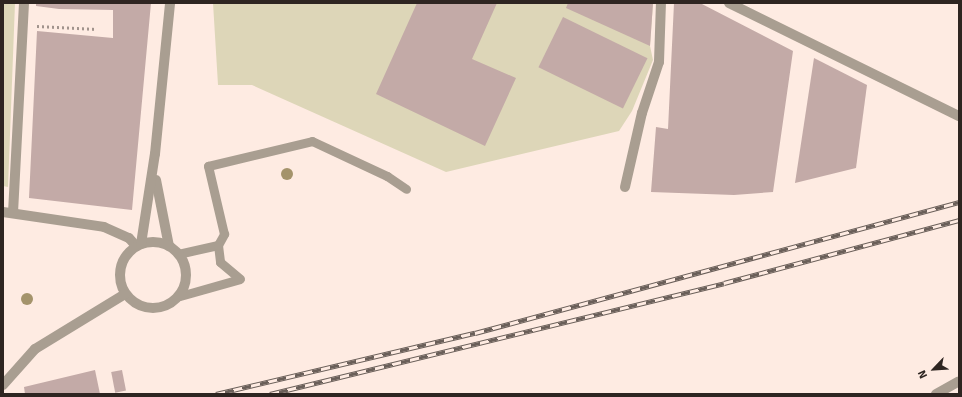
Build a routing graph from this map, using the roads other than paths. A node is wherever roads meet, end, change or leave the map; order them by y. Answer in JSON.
{"nodes":[{"id":1,"x":24,"y":3,"type":"edge"},
{"id":2,"x":170,"y":3,"type":"edge"},
{"id":3,"x":661,"y":3,"type":"edge"},
{"id":4,"x":729,"y":3,"type":"edge"},
{"id":5,"x":959,"y":116,"type":"edge"},
{"id":6,"x":156,"y":154,"type":"junction"},
{"id":7,"x":625,"y":186,"type":"dead end"},
{"id":8,"x":406,"y":189,"type":"dead end"},
{"id":9,"x":8,"y":213,"type":"edge"},
{"id":10,"x":139,"y":245,"type":"junction"},
{"id":11,"x":218,"y":245,"type":"junction"},
{"id":12,"x":169,"y":246,"type":"junction"},
{"id":13,"x":178,"y":254,"type":"junction"},
{"id":14,"x":125,"y":294,"type":"junction"},
{"id":15,"x":180,"y":296,"type":"junction"},
{"id":16,"x":959,"y":381,"type":"edge"},
{"id":17,"x":3,"y":385,"type":"edge"},
{"id":18,"x":936,"y":394,"type":"edge"}],
"edges":[{"from":1,"to":9,"type":"street"},
{"from":2,"to":6,"type":"street"},
{"from":3,"to":7,"type":"street"},
{"from":4,"to":5,"type":"street"},
{"from":6,"to":10,"type":"street"},
{"from":6,"to":12,"type":"street"},
{"from":8,"to":11,"type":"lane"},
{"from":9,"to":10,"type":"street"},
{"from":10,"to":12,"type":"street"},
{"from":10,"to":14,"type":"street"},
{"from":11,"to":13,"type":"lane"},
{"from":11,"to":15,"type":"lane"},
{"from":12,"to":13,"type":"street"},
{"from":13,"to":15,"type":"street"},
{"from":14,"to":15,"type":"street"},
{"from":14,"to":17,"type":"street"},
{"from":16,"to":18,"type":"street"}]}
